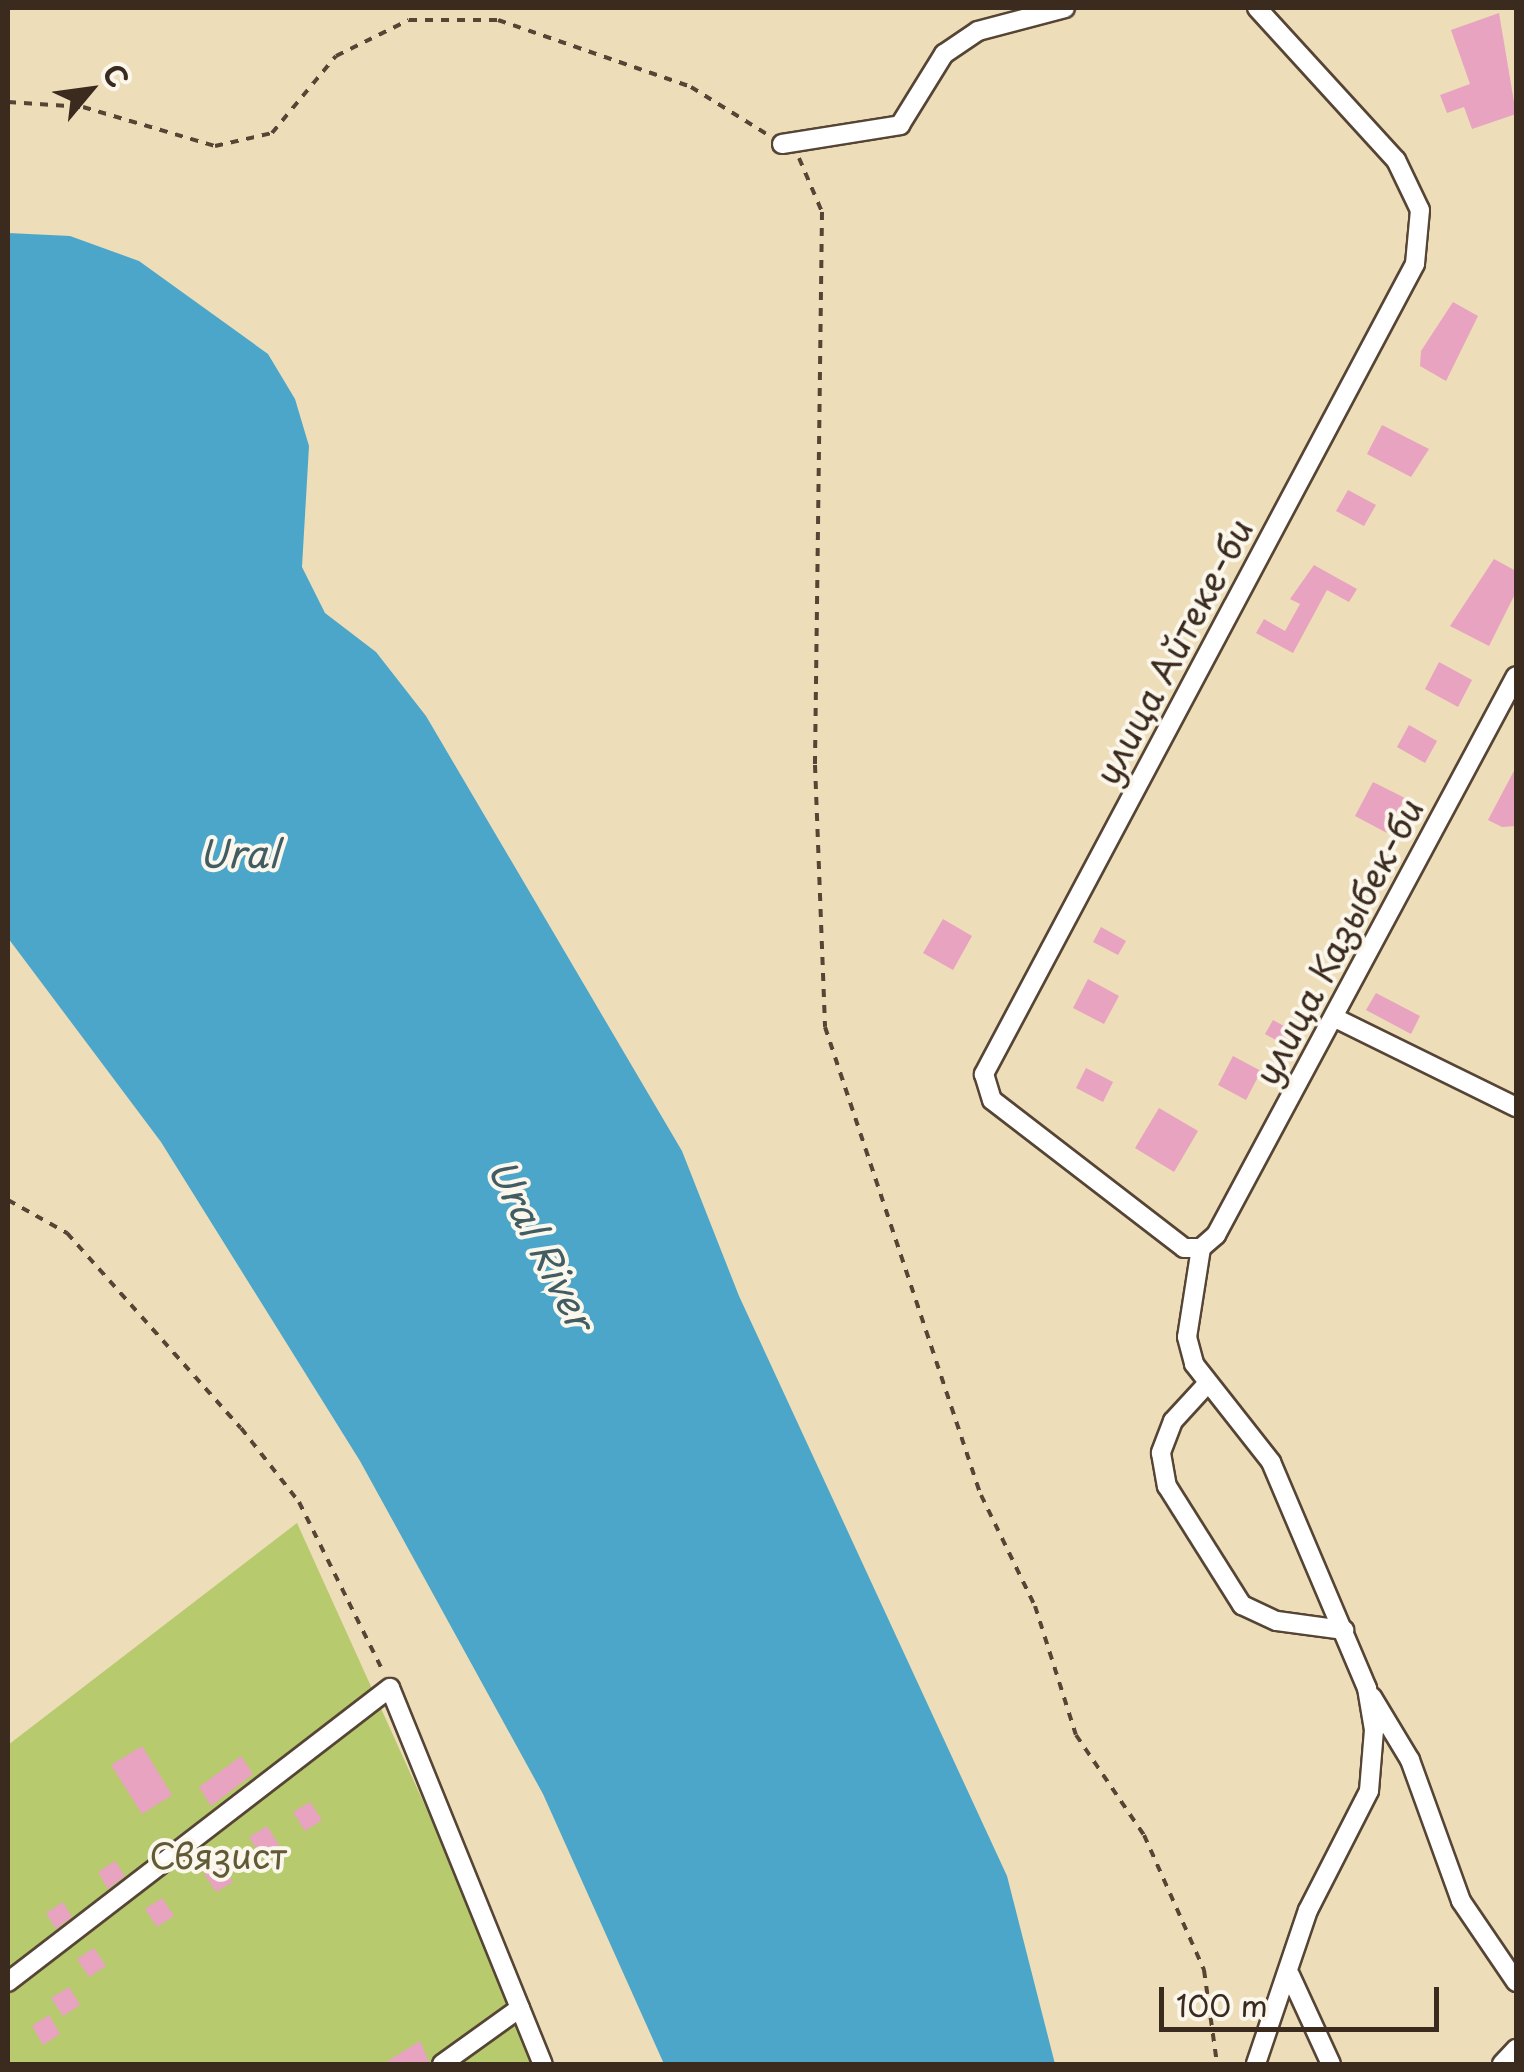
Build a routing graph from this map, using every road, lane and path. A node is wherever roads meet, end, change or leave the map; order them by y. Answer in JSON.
{"nodes":[{"id":1,"x":1065,"y":8,"type":"edge"},
{"id":2,"x":1257,"y":8,"type":"edge"},
{"id":3,"x":8,"y":102,"type":"edge"},
{"id":4,"x":782,"y":144,"type":"junction"},
{"id":5,"x":1516,"y":676,"type":"edge"},
{"id":6,"x":1334,"y":1018,"type":"junction"},
{"id":7,"x":1516,"y":1108,"type":"edge"},
{"id":8,"x":8,"y":1200,"type":"edge"},
{"id":9,"x":1201,"y":1248,"type":"junction"},
{"id":10,"x":1206,"y":1384,"type":"junction"},
{"id":11,"x":1344,"y":1630,"type":"junction"},
{"id":12,"x":390,"y":1688,"type":"junction"},
{"id":13,"x":1367,"y":1688,"type":"junction"},
{"id":14,"x":1290,"y":1975,"type":"junction"},
{"id":15,"x":8,"y":1982,"type":"edge"},
{"id":16,"x":1516,"y":1982,"type":"edge"},
{"id":17,"x":520,"y":2008,"type":"junction"},
{"id":18,"x":1516,"y":2049,"type":"edge"},
{"id":19,"x":442,"y":2064,"type":"edge"},
{"id":20,"x":543,"y":2064,"type":"edge"},
{"id":21,"x":1218,"y":2064,"type":"edge"},
{"id":22,"x":1256,"y":2064,"type":"edge"},
{"id":23,"x":1331,"y":2064,"type":"edge"},
{"id":24,"x":1502,"y":2064,"type":"edge"}],
"edges":[{"from":1,"to":4,"type":"street"},
{"from":2,"to":9,"type":"street","name":"улица Айтеке-би"},
{"from":3,"to":4,"type":"path"},
{"from":4,"to":21,"type":"path"},
{"from":5,"to":6,"type":"street","name":"улица Казыбек-би"},
{"from":6,"to":7,"type":"street"},
{"from":6,"to":9,"type":"street","name":"улица Казыбек-би"},
{"from":8,"to":12,"type":"path"},
{"from":9,"to":10,"type":"street"},
{"from":10,"to":11,"type":"street"},
{"from":10,"to":11,"type":"street"},
{"from":11,"to":13,"type":"street"},
{"from":12,"to":15,"type":"street"},
{"from":12,"to":17,"type":"street"},
{"from":13,"to":14,"type":"street"},
{"from":13,"to":16,"type":"street"},
{"from":14,"to":22,"type":"street"},
{"from":14,"to":23,"type":"street"},
{"from":17,"to":19,"type":"street"},
{"from":17,"to":20,"type":"street"},
{"from":18,"to":24,"type":"street"}]}
